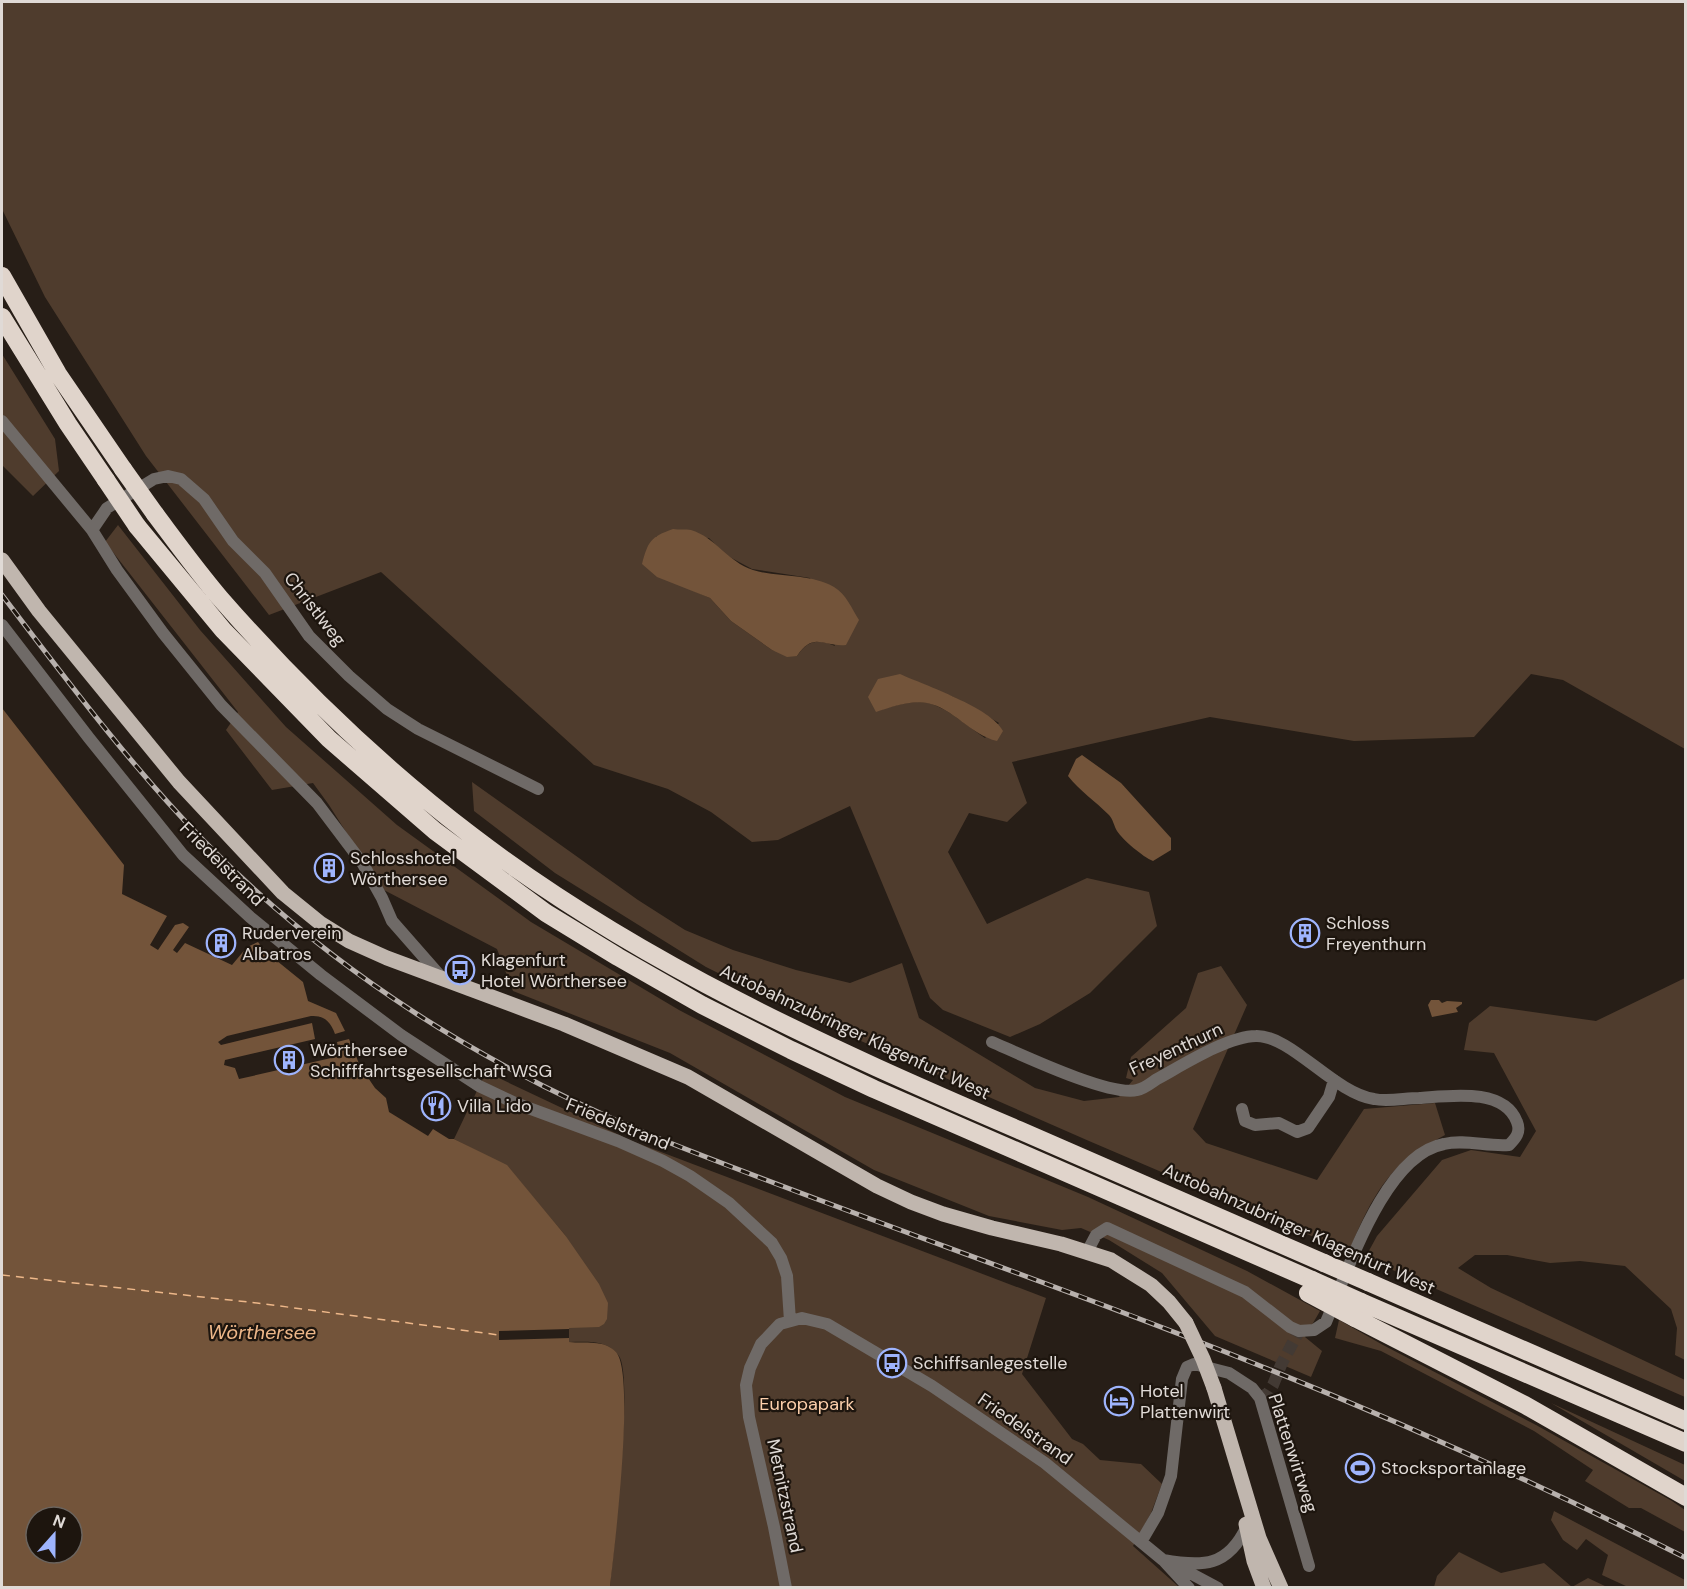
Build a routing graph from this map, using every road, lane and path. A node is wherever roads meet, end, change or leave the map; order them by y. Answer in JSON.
{"nodes":[{"id":1,"x":2,"y":276,"type":"edge"},
{"id":2,"x":2,"y":317,"type":"edge"},
{"id":3,"x":2,"y":421,"type":"edge"},
{"id":4,"x":92,"y":530,"type":"junction"},
{"id":5,"x":2,"y":560,"type":"edge"},
{"id":6,"x":2,"y":625,"type":"edge"},
{"id":7,"x":538,"y":789,"type":"dead end"},
{"id":8,"x":442,"y":978,"type":"junction"},
{"id":9,"x":992,"y":1042,"type":"dead end"},
{"id":10,"x":1334,"y":1080,"type":"junction"},
{"id":11,"x":1242,"y":1109,"type":"dead end"},
{"id":12,"x":1087,"y":1252,"type":"junction"},
{"id":13,"x":1358,"y":1310,"type":"junction"},
{"id":14,"x":790,"y":1321,"type":"junction"},
{"id":15,"x":1686,"y":1421,"type":"edge"},
{"id":16,"x":1686,"y":1443,"type":"edge"},
{"id":17,"x":1240,"y":1478,"type":"junction"},
{"id":18,"x":1686,"y":1497,"type":"edge"},
{"id":19,"x":1247,"y":1526,"type":"junction"},
{"id":20,"x":1141,"y":1542,"type":"junction"},
{"id":21,"x":1163,"y":1560,"type":"junction"},
{"id":22,"x":1309,"y":1566,"type":"dead end"},
{"id":23,"x":786,"y":1587,"type":"edge"},
{"id":24,"x":1189,"y":1587,"type":"edge"},
{"id":25,"x":1218,"y":1587,"type":"edge"},
{"id":26,"x":1264,"y":1587,"type":"edge"},
{"id":27,"x":1281,"y":1587,"type":"edge"}],
"edges":[{"from":1,"to":15,"type":"highway","name":"Autobahnzubringer Klagenfurt West","bridge":true},
{"from":2,"to":13,"type":"highway","bridge":true},
{"from":3,"to":4,"type":"street"},
{"from":4,"to":7,"type":"street","name":"Christlweg"},
{"from":4,"to":8,"type":"street"},
{"from":5,"to":8,"type":"main road"},
{"from":6,"to":14,"type":"street","name":"Friedelstrand"},
{"from":8,"to":12,"type":"main road"},
{"from":9,"to":10,"type":"street","name":"Freyenthurn"},
{"from":10,"to":11,"type":"street"},
{"from":10,"to":12,"type":"street","name":"Freyenthurn"},
{"from":12,"to":17,"type":"main road","bridge":true},
{"from":13,"to":16,"type":"highway"},
{"from":13,"to":18,"type":"highway"},
{"from":14,"to":20,"type":"street","name":"Friedelstrand"},
{"from":14,"to":23,"type":"street","name":"Metnitzstrand"},
{"from":17,"to":19,"type":"main road"},
{"from":17,"to":27,"type":"main road"},
{"from":19,"to":21,"type":"street"},
{"from":19,"to":26,"type":"main road"},
{"from":20,"to":21,"type":"street","name":"Friedelstrand"},
{"from":20,"to":22,"type":"street","name":"Plattenwirtweg"},
{"from":21,"to":24,"type":"street","name":"Friedelstrand"},
{"from":21,"to":25,"type":"street","name":"Friedelstrand"}]}
